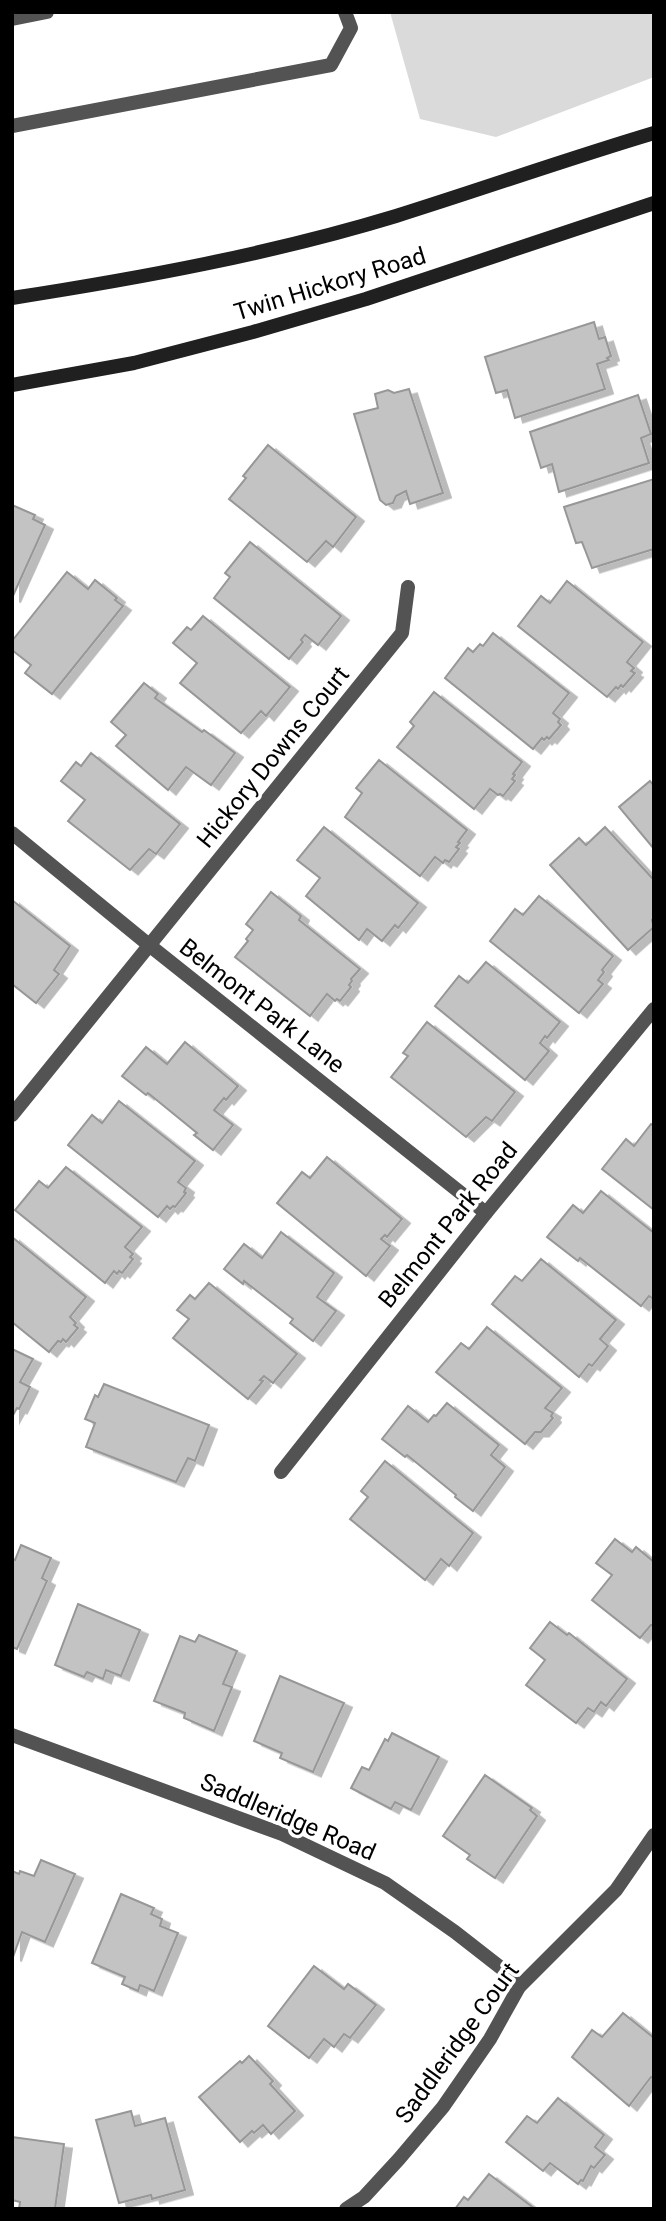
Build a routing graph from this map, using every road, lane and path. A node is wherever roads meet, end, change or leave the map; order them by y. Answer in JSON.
{"nodes":[{"id":1,"x":47,"y":12,"type":"edge"},
{"id":2,"x":345,"y":12,"type":"edge"},
{"id":3,"x":12,"y":19,"type":"edge"},
{"id":4,"x":12,"y":127,"type":"edge"},
{"id":5,"x":654,"y":133,"type":"edge"},
{"id":6,"x":654,"y":203,"type":"edge"},
{"id":7,"x":12,"y":299,"type":"edge"},
{"id":8,"x":12,"y":385,"type":"edge"},
{"id":9,"x":408,"y":587,"type":"dead end"},
{"id":10,"x":12,"y":833,"type":"edge"},
{"id":11,"x":149,"y":945,"type":"junction"},
{"id":12,"x":654,"y":1009,"type":"edge"},
{"id":13,"x":12,"y":1115,"type":"edge"},
{"id":14,"x":486,"y":1213,"type":"junction"},
{"id":15,"x":281,"y":1472,"type":"dead end"},
{"id":16,"x":12,"y":1735,"type":"edge"},
{"id":17,"x":654,"y":1835,"type":"edge"},
{"id":18,"x":519,"y":1987,"type":"junction"},
{"id":19,"x":346,"y":2209,"type":"edge"}],
"edges":[{"from":1,"to":3,"type":"street"},
{"from":2,"to":4,"type":"street"},
{"from":5,"to":7,"type":"main road","name":"Twin Hickory Road"},
{"from":6,"to":8,"type":"main road","name":"Twin Hickory Road"},
{"from":9,"to":11,"type":"street","name":"Hickory Downs Court"},
{"from":10,"to":11,"type":"street","name":"Belmont Park Lane"},
{"from":11,"to":13,"type":"street","name":"Hickory Downs Court"},
{"from":11,"to":14,"type":"street","name":"Belmont Park Lane"},
{"from":12,"to":14,"type":"street","name":"Belmont Park Road"},
{"from":14,"to":15,"type":"street","name":"Belmont Park Road"},
{"from":16,"to":18,"type":"street","name":"Saddleridge Road"},
{"from":17,"to":18,"type":"street","name":"Saddleridge Court"},
{"from":18,"to":19,"type":"street","name":"Saddleridge Court"}]}
